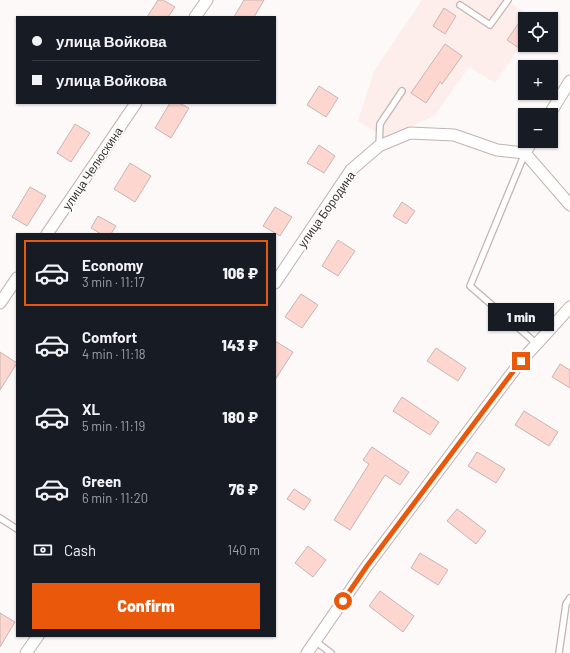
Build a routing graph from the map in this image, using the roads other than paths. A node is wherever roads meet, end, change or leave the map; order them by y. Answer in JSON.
{"nodes":[{"id":1,"x":206,"y":0,"type":"edge"},
{"id":2,"x":508,"y":0,"type":"edge"},
{"id":3,"x":460,"y":6,"type":"dead end"},
{"id":4,"x":196,"y":16,"type":"edge"},
{"id":5,"x":570,"y":81,"type":"edge"},
{"id":6,"x":402,"y":91,"type":"dead end"},
{"id":7,"x":135,"y":104,"type":"edge"},
{"id":8,"x":553,"y":108,"type":"edge"},
{"id":9,"x":378,"y":146,"type":"junction"},
{"id":10,"x":528,"y":148,"type":"edge"},
{"id":11,"x":525,"y":153,"type":"junction"},
{"id":12,"x":570,"y":205,"type":"edge"},
{"id":13,"x":48,"y":233,"type":"edge"},
{"id":14,"x":16,"y":279,"type":"edge"},
{"id":15,"x":276,"y":282,"type":"edge"},
{"id":16,"x":0,"y":303,"type":"edge"},
{"id":17,"x":570,"y":307,"type":"edge"},
{"id":18,"x":537,"y":344,"type":"junction"},
{"id":19,"x":0,"y":518,"type":"edge"},
{"id":20,"x":16,"y":528,"type":"edge"},
{"id":21,"x":570,"y":598,"type":"edge"},
{"id":22,"x":37,"y":637,"type":"edge"},
{"id":23,"x":315,"y":641,"type":"junction"},
{"id":24,"x":26,"y":653,"type":"edge"},
{"id":25,"x":307,"y":653,"type":"edge"},
{"id":26,"x":330,"y":653,"type":"edge"},
{"id":27,"x":559,"y":653,"type":"edge"}],
"edges":[{"from":1,"to":4,"type":"street"},
{"from":2,"to":3,"type":"lane"},
{"from":5,"to":8,"type":"street"},
{"from":6,"to":9,"type":"lane"},
{"from":7,"to":13,"type":"street","name":"улица Челюскина"},
{"from":9,"to":11,"type":"street","name":"улица Бородина"},
{"from":9,"to":15,"type":"street","name":"улица Бородина"},
{"from":10,"to":11,"type":"street"},
{"from":11,"to":12,"type":"street"},
{"from":11,"to":18,"type":"lane"},
{"from":14,"to":16,"type":"street"},
{"from":17,"to":18,"type":"street"},
{"from":18,"to":23,"type":"street"},
{"from":19,"to":20,"type":"lane"},
{"from":21,"to":27,"type":"lane"},
{"from":22,"to":24,"type":"street"},
{"from":23,"to":25,"type":"street"},
{"from":23,"to":26,"type":"lane"}]}
